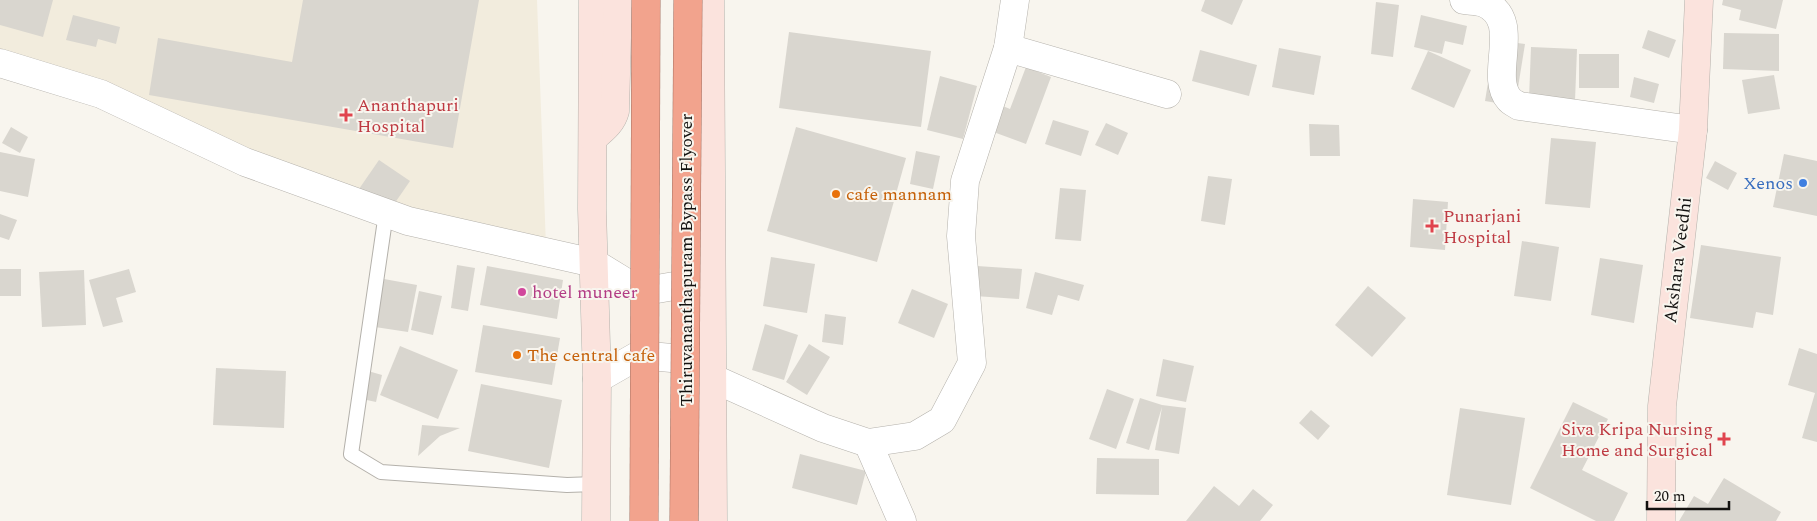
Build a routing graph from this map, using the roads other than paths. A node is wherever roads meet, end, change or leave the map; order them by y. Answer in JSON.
{"nodes":[{"id":1,"x":593,"y":0,"type":"edge"},
{"id":2,"x":618,"y":0,"type":"edge"},
{"id":3,"x":646,"y":0,"type":"edge"},
{"id":4,"x":688,"y":0,"type":"edge"},
{"id":5,"x":710,"y":0,"type":"edge"},
{"id":6,"x":1015,"y":0,"type":"edge"},
{"id":7,"x":1464,"y":0,"type":"edge"},
{"id":8,"x":1699,"y":0,"type":"edge"},
{"id":9,"x":1008,"y":48,"type":"junction"},
{"id":10,"x":0,"y":63,"type":"edge"},
{"id":11,"x":1167,"y":94,"type":"dead end"},
{"id":12,"x":1694,"y":130,"type":"junction"},
{"id":13,"x":592,"y":138,"type":"junction"},
{"id":14,"x":386,"y":213,"type":"junction"},
{"id":15,"x":711,"y":251,"type":"junction"},
{"id":16,"x":594,"y":263,"type":"junction"},
{"id":17,"x":597,"y":378,"type":"junction"},
{"id":18,"x":712,"y":378,"type":"junction"},
{"id":19,"x":868,"y":443,"type":"junction"},
{"id":20,"x":596,"y":484,"type":"junction"},
{"id":21,"x":596,"y":521,"type":"edge"},
{"id":22,"x":644,"y":521,"type":"edge"},
{"id":23,"x":684,"y":521,"type":"edge"},
{"id":24,"x":713,"y":521,"type":"edge"},
{"id":25,"x":902,"y":521,"type":"edge"},
{"id":26,"x":1661,"y":521,"type":"edge"}],
"edges":[{"from":1,"to":13,"type":"street"},
{"from":2,"to":13,"type":"street"},
{"from":3,"to":22,"type":"highway","bridge":true},
{"from":4,"to":23,"type":"highway","name":"Thiruvananthapuram Bypass Flyover","bridge":true},
{"from":5,"to":15,"type":"street"},
{"from":6,"to":9,"type":"street"},
{"from":7,"to":12,"type":"street"},
{"from":8,"to":12,"type":"street","name":"Akshara Veedhi"},
{"from":9,"to":11,"type":"street"},
{"from":9,"to":19,"type":"street"},
{"from":10,"to":14,"type":"street"},
{"from":12,"to":26,"type":"street","name":"Akshara Veedhi"},
{"from":13,"to":16,"type":"street"},
{"from":14,"to":16,"type":"street"},
{"from":14,"to":20,"type":"lane"},
{"from":15,"to":16,"type":"street"},
{"from":15,"to":18,"type":"street"},
{"from":16,"to":17,"type":"street"},
{"from":17,"to":18,"type":"street"},
{"from":17,"to":20,"type":"street"},
{"from":18,"to":19,"type":"street"},
{"from":18,"to":24,"type":"street"},
{"from":19,"to":25,"type":"street"},
{"from":20,"to":21,"type":"street"}]}
